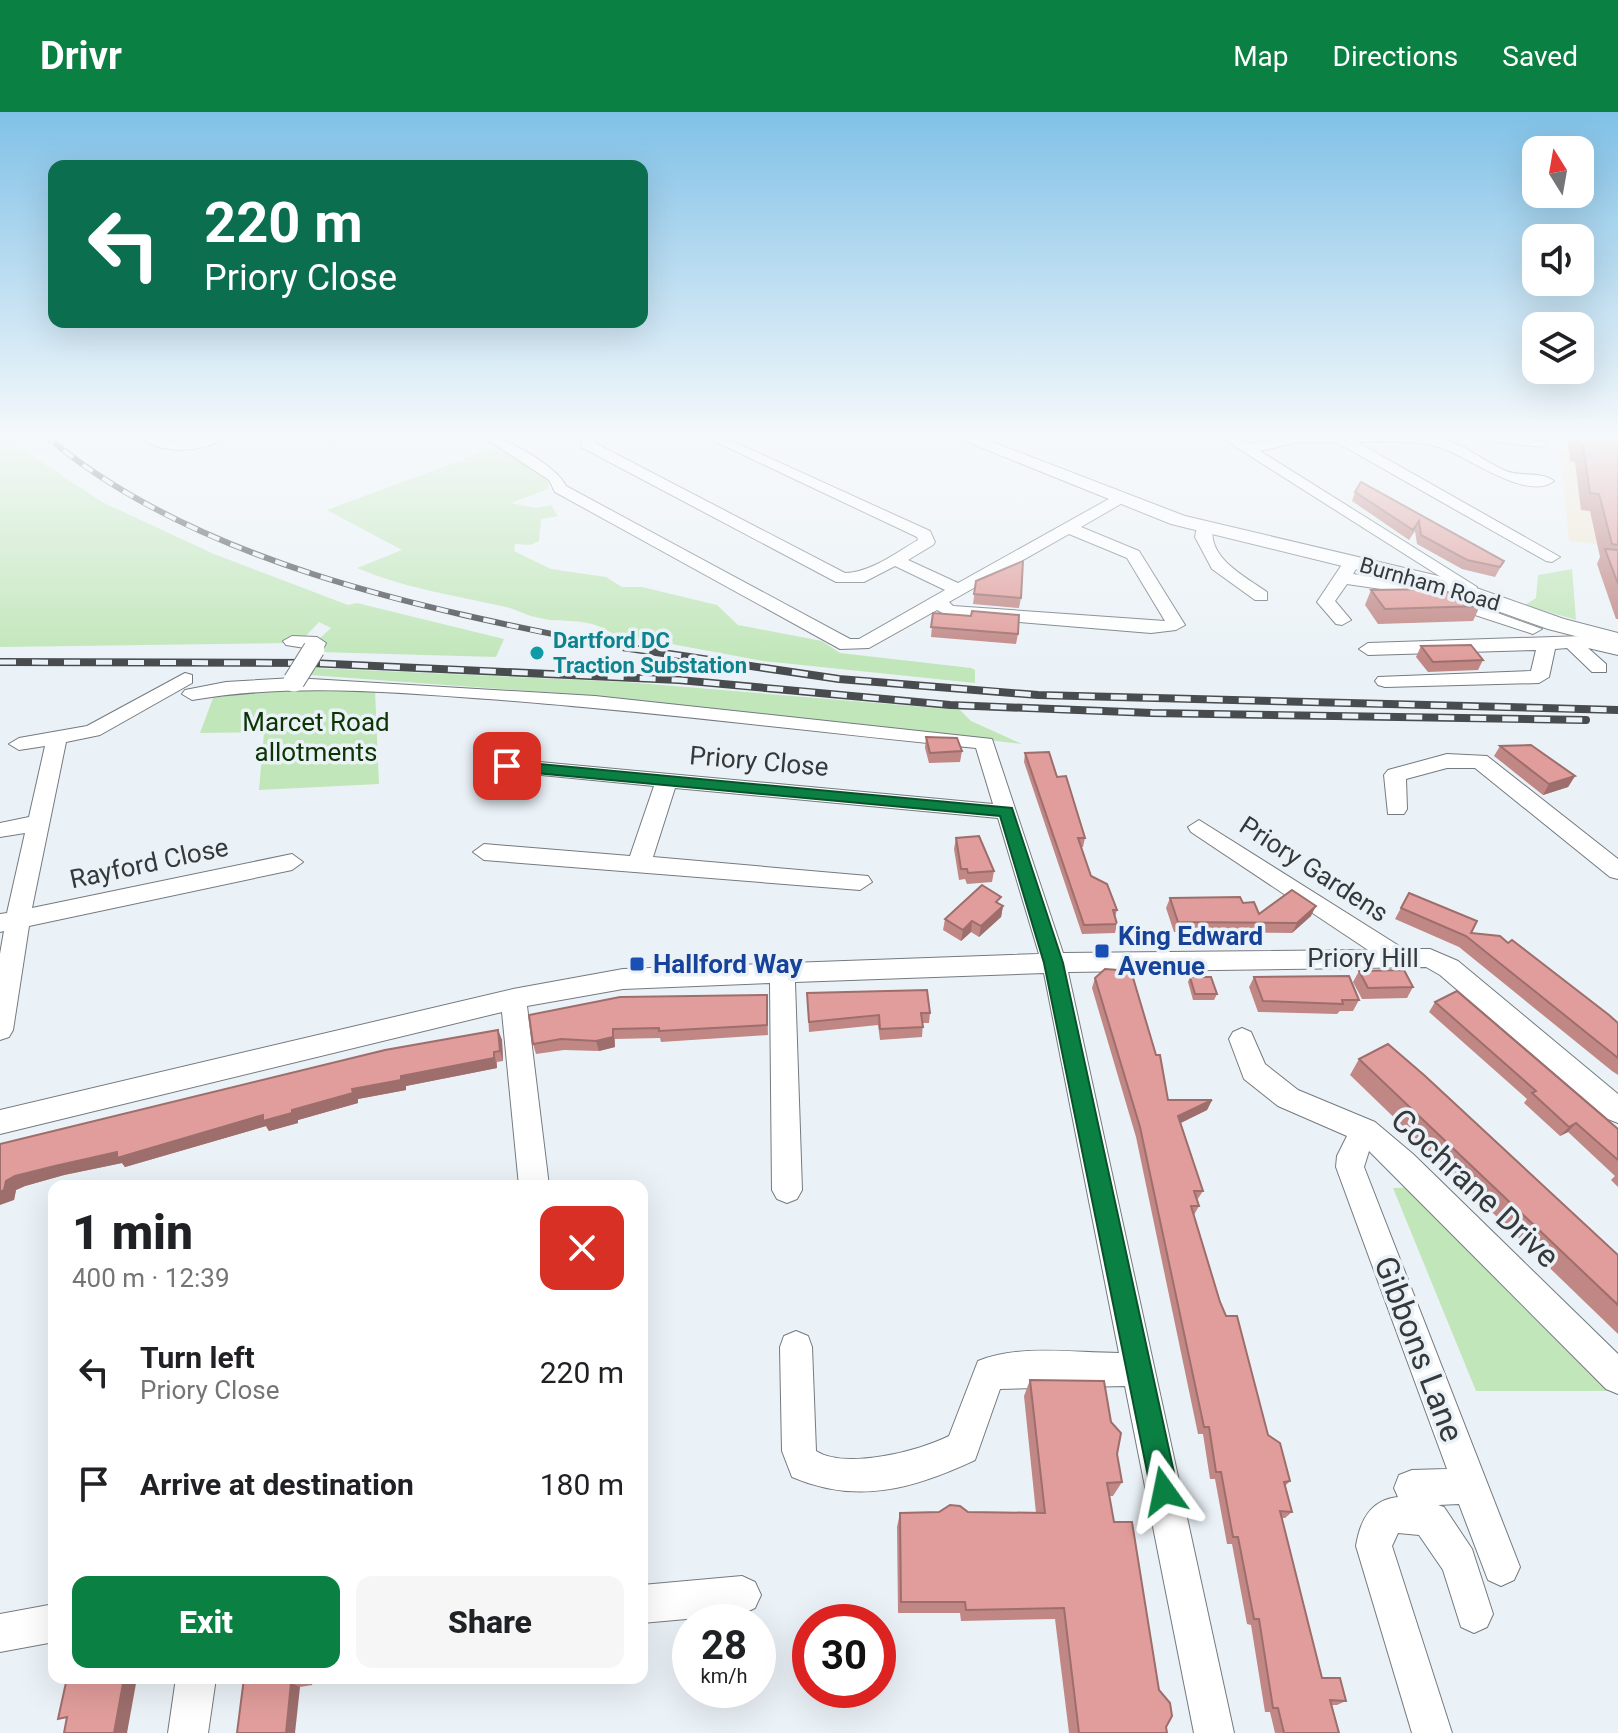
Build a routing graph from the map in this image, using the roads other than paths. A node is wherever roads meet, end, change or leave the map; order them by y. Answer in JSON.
{"nodes":[{"id":1,"x":599,"y":511,"type":"edge"},
{"id":2,"x":713,"y":511,"type":"edge"},
{"id":3,"x":873,"y":511,"type":"edge"},
{"id":4,"x":1099,"y":511,"type":"edge"},
{"id":5,"x":1158,"y":511,"type":"edge"},
{"id":6,"x":1347,"y":511,"type":"edge"},
{"id":7,"x":1469,"y":511,"type":"edge"},
{"id":8,"x":1205,"y":527,"type":"junction"},
{"id":9,"x":1069,"y":528,"type":"junction"},
{"id":10,"x":1552,"y":557,"type":"dead end"},
{"id":11,"x":895,"y":560,"type":"junction"},
{"id":12,"x":1348,"y":570,"type":"junction"},
{"id":13,"x":959,"y":590,"type":"junction"},
{"id":14,"x":1467,"y":591,"type":"junction"},
{"id":15,"x":1261,"y":596,"type":"dead end"},
{"id":16,"x":939,"y":602,"type":"junction"},
{"id":17,"x":1342,"y":620,"type":"dead end"},
{"id":18,"x":1533,"y":629,"type":"dead end"},
{"id":19,"x":1581,"y":637,"type":"junction"},
{"id":20,"x":1618,"y":640,"type":"edge"},
{"id":21,"x":292,"y":641,"type":"dead end"},
{"id":22,"x":1547,"y":644,"type":"junction"},
{"id":23,"x":1368,"y":649,"type":"dead end"},
{"id":24,"x":1618,"y":649,"type":"edge"},
{"id":25,"x":1599,"y":668,"type":"dead end"},
{"id":26,"x":294,"y":681,"type":"junction"},
{"id":27,"x":1385,"y":681,"type":"dead end"},
{"id":28,"x":57,"y":738,"type":"junction"},
{"id":29,"x":19,"y":744,"type":"dead end"},
{"id":30,"x":507,"y":766,"type":"dead end"},
{"id":31,"x":667,"y":780,"type":"junction"},
{"id":32,"x":1396,"y":809,"type":"dead end"},
{"id":33,"x":1006,"y":812,"type":"junction"},
{"id":34,"x":39,"y":823,"type":"junction"},
{"id":35,"x":1199,"y":827,"type":"dead end"},
{"id":36,"x":0,"y":830,"type":"edge"},
{"id":37,"x":484,"y":852,"type":"dead end"},
{"id":38,"x":292,"y":862,"type":"dead end"},
{"id":39,"x":639,"y":864,"type":"junction"},
{"id":40,"x":1618,"y":871,"type":"edge"},
{"id":41,"x":860,"y":882,"type":"dead end"},
{"id":42,"x":9,"y":921,"type":"edge"},
{"id":43,"x":1399,"y":958,"type":"junction"},
{"id":44,"x":1054,"y":963,"type":"junction"},
{"id":45,"x":782,"y":973,"type":"junction"},
{"id":46,"x":513,"y":999,"type":"junction"},
{"id":47,"x":0,"y":1030,"type":"edge"},
{"id":48,"x":1242,"y":1039,"type":"dead end"},
{"id":49,"x":1618,"y":1111,"type":"edge"},
{"id":50,"x":0,"y":1122,"type":"edge"},
{"id":51,"x":1365,"y":1131,"type":"junction"},
{"id":52,"x":533,"y":1180,"type":"edge"},
{"id":53,"x":787,"y":1190,"type":"dead end"},
{"id":54,"x":796,"y":1347,"type":"dead end"},
{"id":55,"x":1140,"y":1370,"type":"junction"},
{"id":56,"x":1618,"y":1377,"type":"edge"},
{"id":57,"x":1471,"y":1486,"type":"junction"},
{"id":58,"x":1412,"y":1488,"type":"dead end"},
{"id":59,"x":1501,"y":1567,"type":"dead end"},
{"id":60,"x":742,"y":1595,"type":"dead end"},
{"id":61,"x":648,"y":1603,"type":"edge"},
{"id":62,"x":1474,"y":1614,"type":"dead end"},
{"id":63,"x":48,"y":1624,"type":"edge"},
{"id":64,"x":0,"y":1633,"type":"edge"},
{"id":65,"x":195,"y":1684,"type":"edge"},
{"id":66,"x":188,"y":1733,"type":"edge"},
{"id":67,"x":1214,"y":1733,"type":"edge"},
{"id":68,"x":1432,"y":1733,"type":"edge"}],
"edges":[{"from":1,"to":16,"type":"street"},
{"from":2,"to":11,"type":"street"},
{"from":3,"to":11,"type":"street"},
{"from":4,"to":9,"type":"street"},
{"from":5,"to":8,"type":"main road","name":"Burnham Road"},
{"from":6,"to":14,"type":"street"},
{"from":7,"to":10,"type":"street"},
{"from":8,"to":12,"type":"main road","name":"Burnham Road"},
{"from":8,"to":15,"type":"street"},
{"from":9,"to":13,"type":"street"},
{"from":9,"to":16,"type":"street"},
{"from":11,"to":13,"type":"street"},
{"from":12,"to":14,"type":"main road","name":"Burnham Road"},
{"from":12,"to":17,"type":"street"},
{"from":12,"to":18,"type":"street"},
{"from":13,"to":16,"type":"street"},
{"from":14,"to":19,"type":"main road","name":"Burnham Road"},
{"from":19,"to":20,"type":"main road","name":"Burnham Road"},
{"from":19,"to":22,"type":"street"},
{"from":19,"to":24,"type":"street"},
{"from":19,"to":25,"type":"street"},
{"from":21,"to":26,"type":"street","bridge":true},
{"from":22,"to":23,"type":"street"},
{"from":22,"to":27,"type":"street"},
{"from":26,"to":28,"type":"street"},
{"from":26,"to":33,"type":"street"},
{"from":28,"to":29,"type":"street"},
{"from":28,"to":34,"type":"street"},
{"from":30,"to":31,"type":"street","name":"Priory Close"},
{"from":31,"to":33,"type":"street","name":"Priory Close"},
{"from":31,"to":39,"type":"street"},
{"from":32,"to":40,"type":"street"},
{"from":33,"to":44,"type":"street"},
{"from":34,"to":36,"type":"street"},
{"from":34,"to":42,"type":"street"},
{"from":35,"to":43,"type":"street","name":"Priory Gardens"},
{"from":37,"to":39,"type":"street"},
{"from":38,"to":42,"type":"street","name":"Rayford Close"},
{"from":39,"to":41,"type":"street"},
{"from":42,"to":47,"type":"street"},
{"from":43,"to":44,"type":"street","name":"Priory Hill"},
{"from":43,"to":49,"type":"street","name":"Priory Hill"},
{"from":44,"to":45,"type":"street"},
{"from":44,"to":55,"type":"street"},
{"from":45,"to":46,"type":"street"},
{"from":45,"to":53,"type":"street"},
{"from":46,"to":50,"type":"street"},
{"from":46,"to":52,"type":"street"},
{"from":48,"to":51,"type":"street","name":"Cochrane Drive"},
{"from":51,"to":56,"type":"street","name":"Cochrane Drive"},
{"from":51,"to":57,"type":"street","name":"Gibbons Lane"},
{"from":54,"to":55,"type":"street"},
{"from":55,"to":67,"type":"street"},
{"from":57,"to":58,"type":"street"},
{"from":57,"to":59,"type":"street","name":"Gibbons Lane"},
{"from":60,"to":61,"type":"street"},
{"from":62,"to":68,"type":"street"},
{"from":63,"to":64,"type":"street"},
{"from":65,"to":66,"type":"street"}]}
